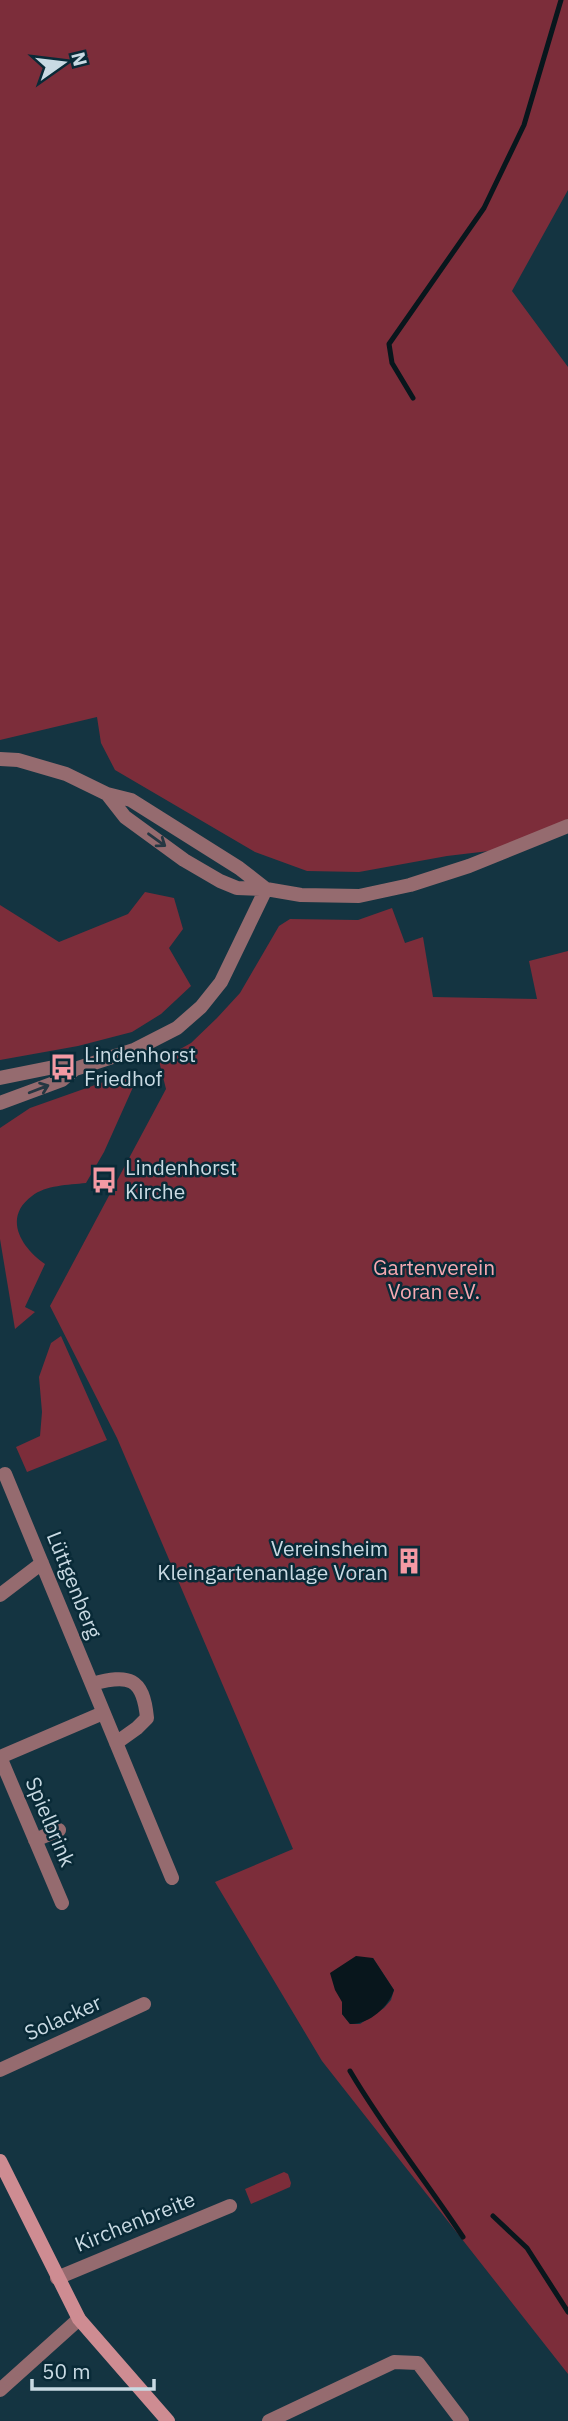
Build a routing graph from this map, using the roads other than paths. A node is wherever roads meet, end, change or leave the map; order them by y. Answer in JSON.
{"nodes":[{"id":1,"x":0,"y":759,"type":"edge"},
{"id":2,"x":107,"y":794,"type":"junction"},
{"id":3,"x":568,"y":826,"type":"edge"},
{"id":4,"x":266,"y":889,"type":"junction"},
{"id":5,"x":75,"y":1069,"type":"junction"},
{"id":6,"x":0,"y":1078,"type":"edge"},
{"id":7,"x":0,"y":1103,"type":"edge"},
{"id":8,"x":5,"y":1474,"type":"dead end"},
{"id":9,"x":42,"y":1563,"type":"junction"},
{"id":10,"x":0,"y":1595,"type":"edge"},
{"id":11,"x":92,"y":1684,"type":"junction"},
{"id":12,"x":103,"y":1713,"type":"junction"},
{"id":13,"x":116,"y":1743,"type":"junction"},
{"id":14,"x":0,"y":1757,"type":"edge"},
{"id":15,"x":59,"y":1830,"type":"dead end"},
{"id":16,"x":35,"y":1840,"type":"junction"},
{"id":17,"x":172,"y":1878,"type":"dead end"},
{"id":18,"x":62,"y":1903,"type":"dead end"},
{"id":19,"x":144,"y":2004,"type":"dead end"},
{"id":20,"x":0,"y":2070,"type":"edge"},
{"id":21,"x":0,"y":2161,"type":"edge"},
{"id":22,"x":230,"y":2206,"type":"dead end"},
{"id":23,"x":57,"y":2278,"type":"junction"},
{"id":24,"x":79,"y":2319,"type":"junction"},
{"id":25,"x":0,"y":2390,"type":"edge"},
{"id":26,"x":168,"y":2421,"type":"edge"},
{"id":27,"x":269,"y":2421,"type":"edge"},
{"id":28,"x":462,"y":2421,"type":"edge"}],
"edges":[{"from":1,"to":2,"type":"street"},
{"from":2,"to":4,"type":"street"},
{"from":2,"to":4,"type":"street","one_way":true},
{"from":3,"to":4,"type":"street"},
{"from":4,"to":5,"type":"street"},
{"from":5,"to":6,"type":"street"},
{"from":7,"to":5,"type":"street","one_way":true},
{"from":8,"to":9,"type":"street","name":"Lüttgenberg"},
{"from":9,"to":10,"type":"street"},
{"from":9,"to":11,"type":"street","name":"Lüttgenberg"},
{"from":11,"to":12,"type":"street","name":"Lüttgenberg"},
{"from":11,"to":13,"type":"street"},
{"from":12,"to":13,"type":"street","name":"Lüttgenberg"},
{"from":12,"to":14,"type":"street"},
{"from":13,"to":17,"type":"street","name":"Lüttgenberg"},
{"from":14,"to":16,"type":"street","name":"Spielbrink"},
{"from":15,"to":16,"type":"street"},
{"from":16,"to":18,"type":"street","name":"Spielbrink"},
{"from":19,"to":20,"type":"street","name":"Solacker"},
{"from":21,"to":23,"type":"main road"},
{"from":22,"to":23,"type":"street","name":"Kirchenbreite"},
{"from":23,"to":24,"type":"main road"},
{"from":24,"to":25,"type":"street"},
{"from":24,"to":26,"type":"main road"},
{"from":27,"to":28,"type":"street"}]}
